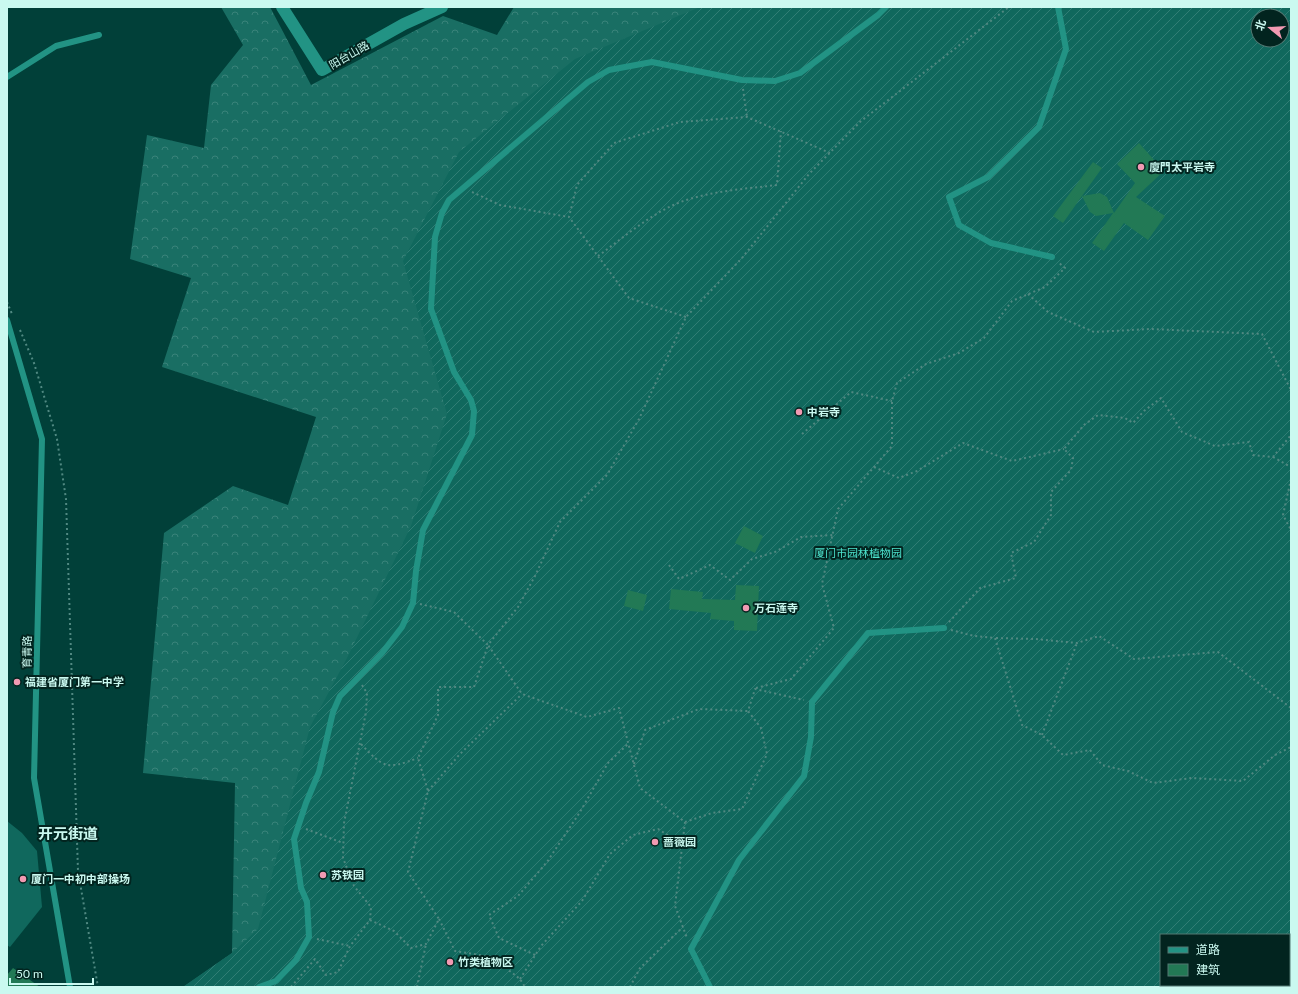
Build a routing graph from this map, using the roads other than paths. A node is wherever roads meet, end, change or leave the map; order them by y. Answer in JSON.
{"nodes":[{"id":1,"x":282,"y":7,"type":"edge"},
{"id":2,"x":442,"y":7,"type":"edge"},
{"id":3,"x":886,"y":7,"type":"edge"},
{"id":4,"x":1058,"y":7,"type":"edge"},
{"id":5,"x":99,"y":34,"type":"dead end"},
{"id":6,"x":7,"y":77,"type":"edge"},
{"id":7,"x":1052,"y":257,"type":"road end"},
{"id":8,"x":7,"y":320,"type":"edge"},
{"id":9,"x":944,"y":628,"type":"road end"},
{"id":10,"x":70,"y":987,"type":"edge"},
{"id":11,"x":259,"y":987,"type":"edge"},
{"id":12,"x":710,"y":987,"type":"edge"}],
"edges":[{"from":1,"to":2,"type":"street","name":"阳台山路"},
{"from":3,"to":11,"type":"lane"},
{"from":4,"to":7,"type":"lane"},
{"from":5,"to":6,"type":"lane"},
{"from":8,"to":10,"type":"lane","name":"育青路"},
{"from":9,"to":12,"type":"lane"}]}
